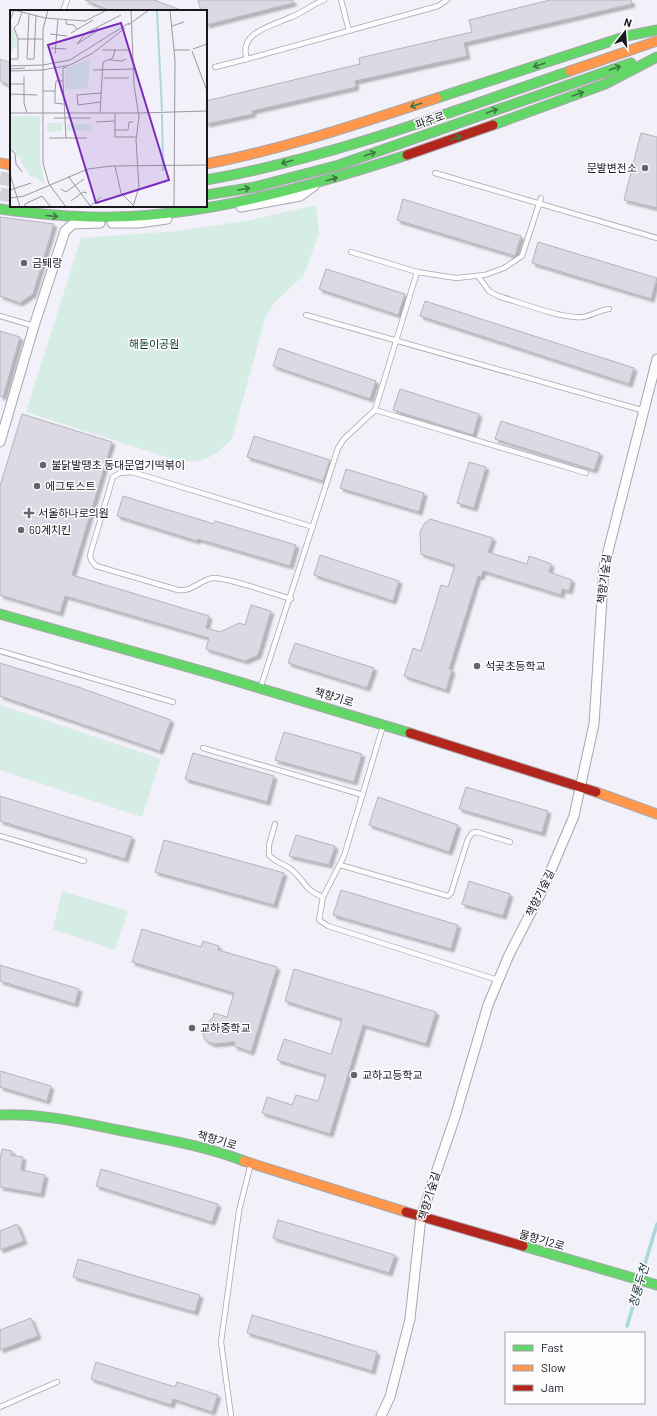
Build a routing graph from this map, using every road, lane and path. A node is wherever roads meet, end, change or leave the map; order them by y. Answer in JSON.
{"nodes":[{"id":1,"x":67,"y":0,"type":"edge"},
{"id":2,"x":324,"y":0,"type":"edge"},
{"id":3,"x":341,"y":0,"type":"edge"},
{"id":4,"x":447,"y":0,"type":"edge"},
{"id":5,"x":63,"y":10,"type":"edge"},
{"id":6,"x":657,"y":30,"type":"edge"},
{"id":7,"x":349,"y":31,"type":"junction"},
{"id":8,"x":657,"y":41,"type":"edge"},
{"id":9,"x":657,"y":54,"type":"edge"},
{"id":10,"x":657,"y":57,"type":"edge"},
{"id":11,"x":247,"y":59,"type":"junction"},
{"id":12,"x":215,"y":67,"type":"dead end"},
{"id":13,"x":0,"y":163,"type":"edge"},
{"id":14,"x":207,"y":164,"type":"edge"},
{"id":15,"x":10,"y":165,"type":"edge"},
{"id":16,"x":435,"y":173,"type":"dead end"},
{"id":17,"x":207,"y":180,"type":"edge"},
{"id":18,"x":317,"y":183,"type":"junction"},
{"id":19,"x":207,"y":195,"type":"edge"},
{"id":20,"x":541,"y":198,"type":"dead end"},
{"id":21,"x":539,"y":205,"type":"junction"},
{"id":22,"x":21,"y":207,"type":"edge"},
{"id":23,"x":0,"y":209,"type":"edge"},
{"id":24,"x":27,"y":214,"type":"junction"},
{"id":25,"x":657,"y":238,"type":"edge"},
{"id":26,"x":351,"y":252,"type":"dead end"},
{"id":27,"x":417,"y":272,"type":"junction"},
{"id":28,"x":478,"y":276,"type":"junction"},
{"id":29,"x":609,"y":309,"type":"dead end"},
{"id":30,"x":306,"y":315,"type":"dead end"},
{"id":31,"x":0,"y":316,"type":"edge"},
{"id":32,"x":34,"y":326,"type":"junction"},
{"id":33,"x":396,"y":340,"type":"junction"},
{"id":34,"x":657,"y":359,"type":"edge"},
{"id":35,"x":375,"y":410,"type":"junction"},
{"id":36,"x":645,"y":411,"type":"junction"},
{"id":37,"x":0,"y":442,"type":"edge"},
{"id":38,"x":586,"y":473,"type":"dead end"},
{"id":39,"x":313,"y":527,"type":"junction"},
{"id":40,"x":291,"y":599,"type":"junction"},
{"id":41,"x":0,"y":614,"type":"edge"},
{"id":42,"x":0,"y":651,"type":"edge"},
{"id":43,"x":261,"y":688,"type":"junction"},
{"id":44,"x":173,"y":702,"type":"dead end"},
{"id":45,"x":384,"y":725,"type":"junction"},
{"id":46,"x":203,"y":748,"type":"dead end"},
{"id":47,"x":581,"y":786,"type":"junction"},
{"id":48,"x":363,"y":795,"type":"junction"},
{"id":49,"x":657,"y":814,"type":"edge"},
{"id":50,"x":275,"y":824,"type":"dead end"},
{"id":51,"x":0,"y":836,"type":"edge"},
{"id":52,"x":510,"y":842,"type":"dead end"},
{"id":53,"x":84,"y":861,"type":"dead end"},
{"id":54,"x":340,"y":865,"type":"junction"},
{"id":55,"x":323,"y":897,"type":"junction"},
{"id":56,"x":498,"y":980,"type":"junction"},
{"id":57,"x":0,"y":1115,"type":"edge"},
{"id":58,"x":251,"y":1163,"type":"junction"},
{"id":59,"x":421,"y":1217,"type":"junction"},
{"id":60,"x":657,"y":1285,"type":"edge"},
{"id":61,"x":57,"y":1382,"type":"dead end"},
{"id":62,"x":0,"y":1406,"type":"edge"},
{"id":63,"x":231,"y":1416,"type":"edge"},
{"id":64,"x":382,"y":1416,"type":"edge"}],
"edges":[{"from":1,"to":5,"type":"lane"},
{"from":2,"to":11,"type":"lane"},
{"from":3,"to":7,"type":"lane"},
{"from":4,"to":7,"type":"lane"},
{"from":6,"to":14,"type":"main road","one_way":true},
{"from":7,"to":11,"type":"lane"},
{"from":8,"to":17,"type":"main road","name":"파주로","one_way":true},
{"from":19,"to":9,"type":"main road","name":"파주로","one_way":true},
{"from":18,"to":10,"type":"main road","one_way":true},
{"from":11,"to":12,"type":"lane"},
{"from":13,"to":15,"type":"main road"},
{"from":16,"to":21,"type":"lane"},
{"from":24,"to":18,"type":"main road","one_way":true},
{"from":18,"to":32,"type":"street"},
{"from":20,"to":21,"type":"lane"},
{"from":21,"to":25,"type":"lane"},
{"from":21,"to":28,"type":"lane"},
{"from":22,"to":24,"type":"main road"},
{"from":23,"to":24,"type":"main road"},
{"from":26,"to":27,"type":"lane"},
{"from":27,"to":28,"type":"lane"},
{"from":27,"to":33,"type":"lane"},
{"from":28,"to":29,"type":"lane"},
{"from":30,"to":33,"type":"lane"},
{"from":31,"to":32,"type":"lane"},
{"from":32,"to":37,"type":"street"},
{"from":33,"to":35,"type":"lane"},
{"from":33,"to":36,"type":"lane"},
{"from":34,"to":36,"type":"street","name":"책향기숲길"},
{"from":35,"to":38,"type":"lane"},
{"from":35,"to":39,"type":"lane"},
{"from":36,"to":47,"type":"street","name":"책향기숲길"},
{"from":39,"to":40,"type":"lane"},
{"from":39,"to":40,"type":"lane"},
{"from":40,"to":43,"type":"lane"},
{"from":41,"to":43,"type":"main road","name":"책향기로"},
{"from":42,"to":44,"type":"lane"},
{"from":43,"to":45,"type":"main road","name":"책향기로"},
{"from":45,"to":47,"type":"main road","name":"책향기로"},
{"from":45,"to":48,"type":"lane"},
{"from":46,"to":48,"type":"lane"},
{"from":47,"to":49,"type":"main road","name":"책향기로"},
{"from":47,"to":56,"type":"street","name":"책향기숲길"},
{"from":48,"to":54,"type":"lane"},
{"from":50,"to":55,"type":"lane"},
{"from":51,"to":53,"type":"lane"},
{"from":52,"to":54,"type":"lane"},
{"from":54,"to":55,"type":"lane"},
{"from":55,"to":56,"type":"lane"},
{"from":56,"to":59,"type":"street","name":"책향기숲길"},
{"from":57,"to":58,"type":"main road","name":"책향기로"},
{"from":58,"to":59,"type":"main road","name":"책향기로"},
{"from":58,"to":63,"type":"lane"},
{"from":59,"to":60,"type":"main road","name":"물향기2로"},
{"from":59,"to":64,"type":"street","name":"책향기숲길"},
{"from":61,"to":62,"type":"lane"}]}
